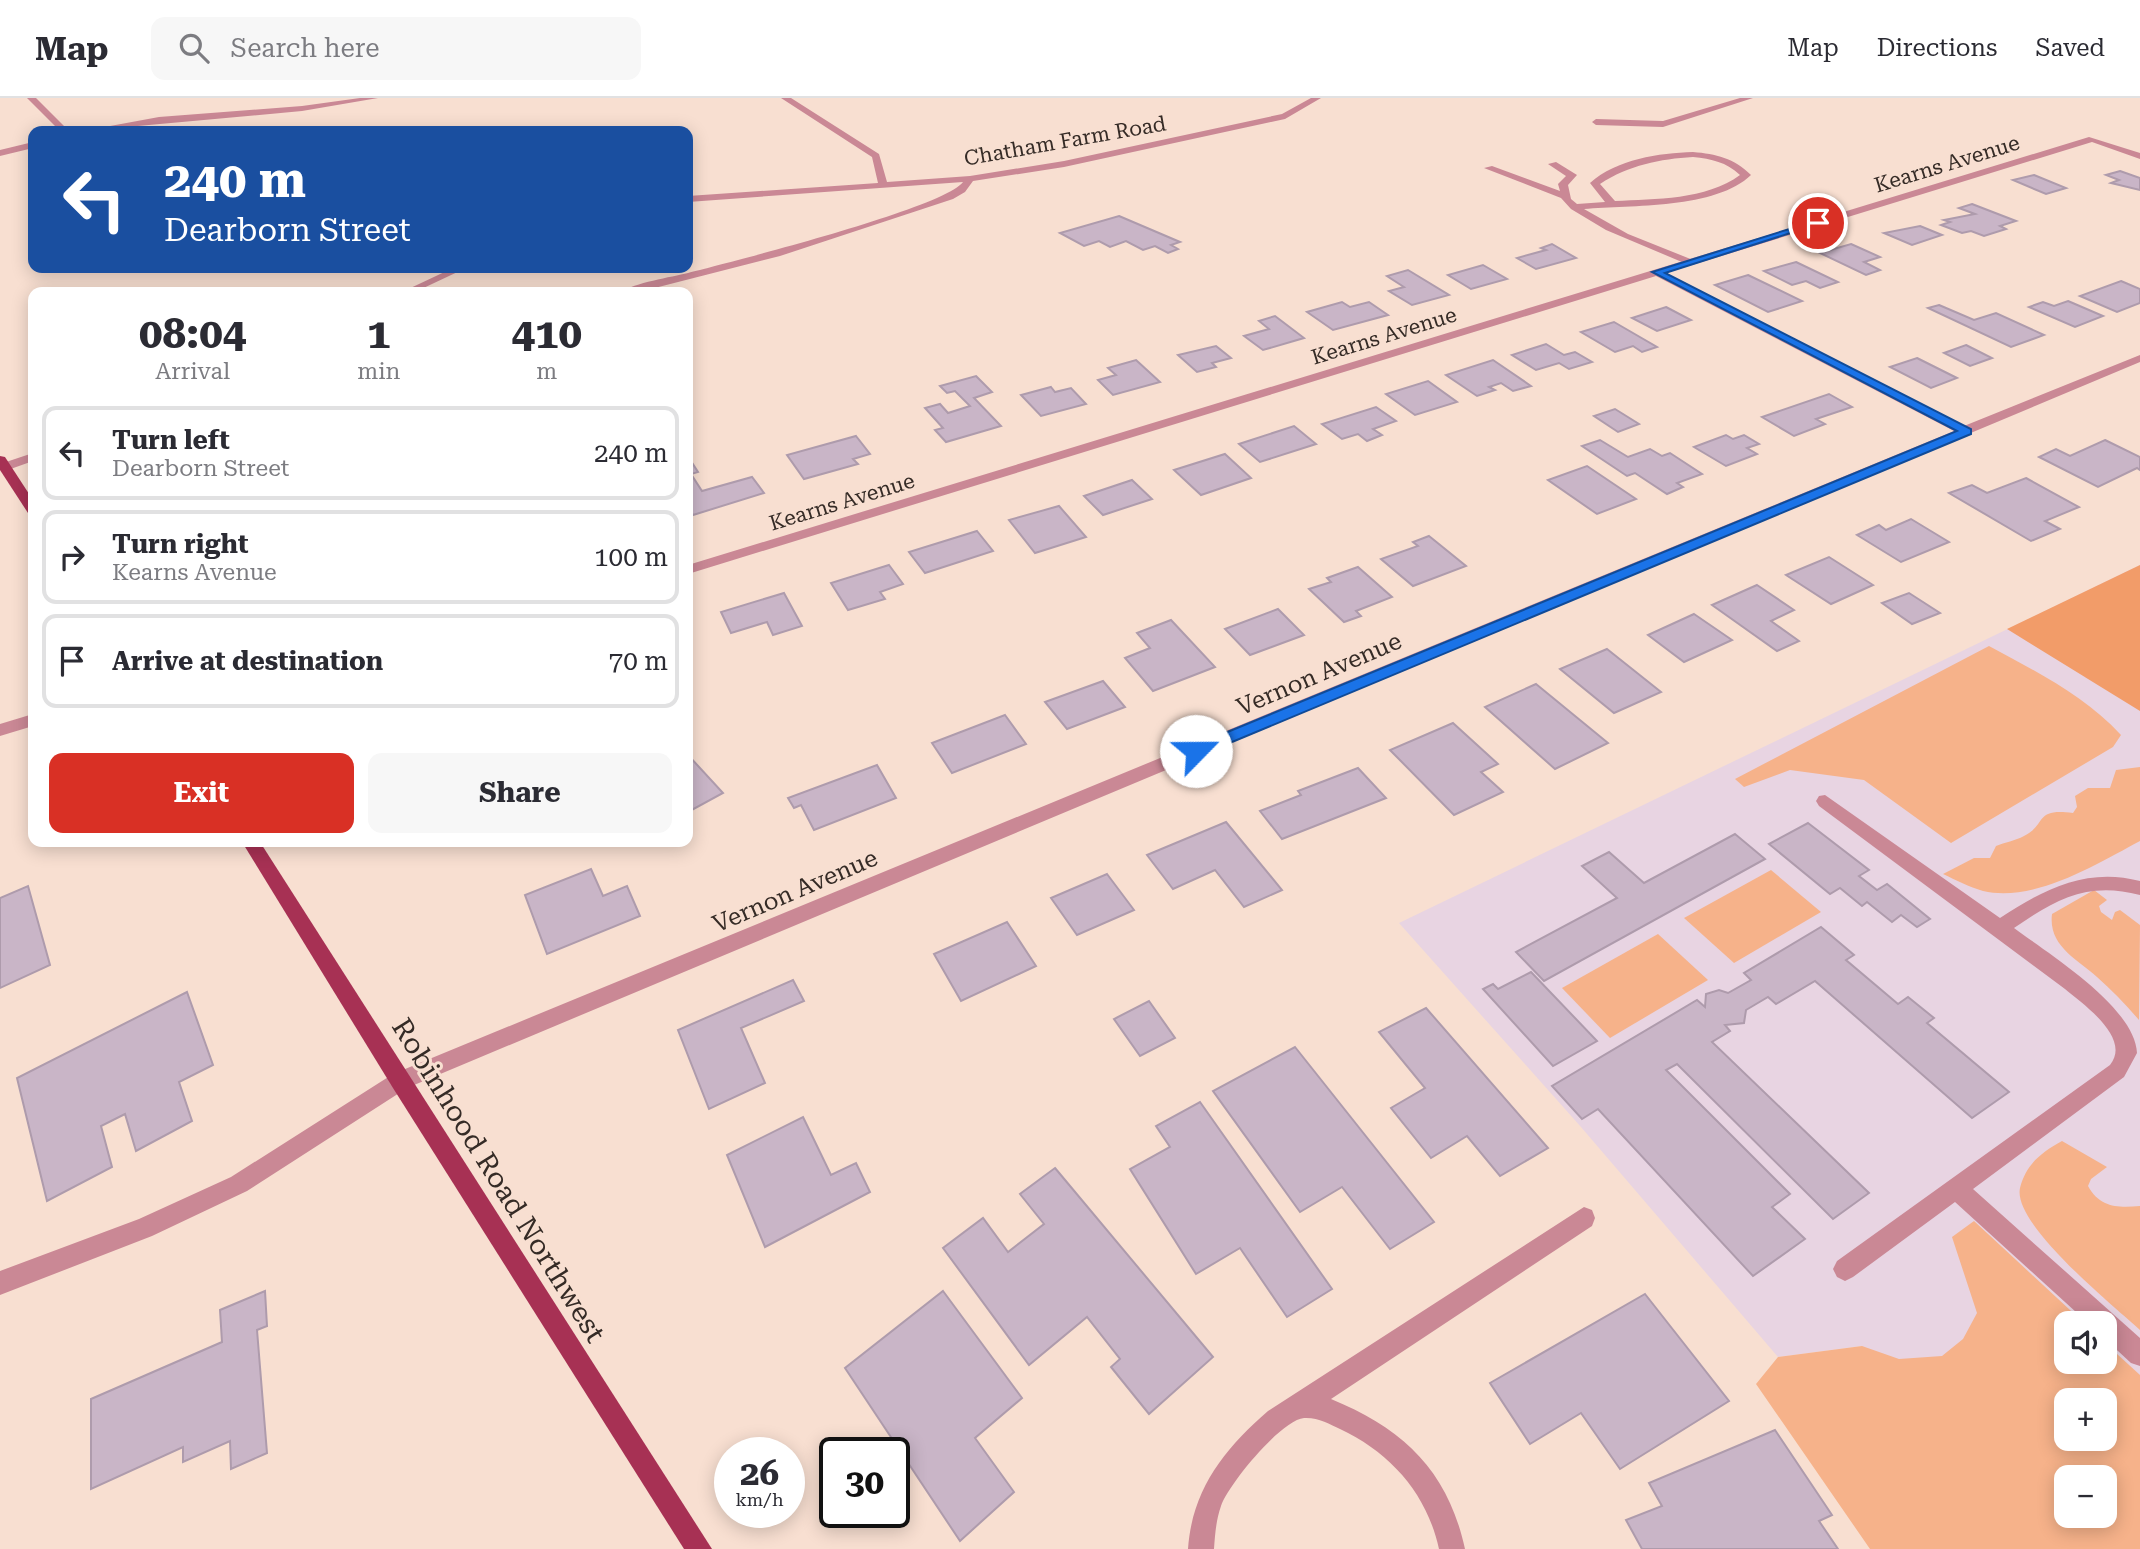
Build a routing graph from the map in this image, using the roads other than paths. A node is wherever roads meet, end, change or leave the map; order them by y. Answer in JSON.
{"nodes":[{"id":1,"x":31,"y":98,"type":"edge"},
{"id":2,"x":374,"y":98,"type":"edge"},
{"id":3,"x":785,"y":98,"type":"edge"},
{"id":4,"x":1317,"y":98,"type":"edge"},
{"id":5,"x":1749,"y":98,"type":"edge"},
{"id":6,"x":1596,"y":122,"type":"dead end"},
{"id":7,"x":60,"y":126,"type":"edge"},
{"id":8,"x":112,"y":126,"type":"edge"},
{"id":9,"x":28,"y":146,"type":"edge"},
{"id":10,"x":0,"y":153,"type":"edge"},
{"id":11,"x":2140,"y":156,"type":"edge"},
{"id":12,"x":1553,"y":164,"type":"dead end"},
{"id":13,"x":1489,"y":168,"type":"dead end"},
{"id":14,"x":970,"y":179,"type":"junction"},
{"id":15,"x":883,"y":183,"type":"junction"},
{"id":16,"x":1565,"y":196,"type":"junction"},
{"id":17,"x":693,"y":200,"type":"edge"},
{"id":18,"x":1611,"y":203,"type":"junction"},
{"id":19,"x":1574,"y":207,"type":"junction"},
{"id":20,"x":1689,"y":262,"type":"junction"},
{"id":21,"x":1657,"y":272,"type":"junction"},
{"id":22,"x":450,"y":273,"type":"edge"},
{"id":23,"x":418,"y":287,"type":"edge"},
{"id":24,"x":647,"y":287,"type":"edge"},
{"id":25,"x":2140,"y":358,"type":"edge"},
{"id":26,"x":1966,"y":432,"type":"junction"},
{"id":27,"x":28,"y":458,"type":"edge"},
{"id":28,"x":3,"y":463,"type":"edge"},
{"id":29,"x":28,"y":502,"type":"edge"},
{"id":30,"x":693,"y":568,"type":"edge"},
{"id":31,"x":28,"y":722,"type":"edge"},
{"id":32,"x":0,"y":730,"type":"edge"},
{"id":33,"x":1825,"y":801,"type":"dead end"},
{"id":34,"x":254,"y":847,"type":"edge"},
{"id":35,"x":2140,"y":888,"type":"edge"},
{"id":36,"x":2000,"y":928,"type":"junction"},
{"id":37,"x":400,"y":1081,"type":"junction"},
{"id":38,"x":1957,"y":1189,"type":"junction"},
{"id":39,"x":1584,"y":1218,"type":"dead end"},
{"id":40,"x":1845,"y":1269,"type":"dead end"},
{"id":41,"x":0,"y":1283,"type":"edge"},
{"id":42,"x":2140,"y":1354,"type":"edge"},
{"id":43,"x":1299,"y":1406,"type":"junction"},
{"id":44,"x":699,"y":1549,"type":"edge"},
{"id":45,"x":1201,"y":1549,"type":"edge"},
{"id":46,"x":1451,"y":1549,"type":"edge"}],
"edges":[{"from":1,"to":7,"type":"street"},
{"from":2,"to":8,"type":"street"},
{"from":3,"to":15,"type":"street"},
{"from":4,"to":14,"type":"street","name":"Chatham Farm Road"},
{"from":5,"to":6,"type":"street"},
{"from":9,"to":10,"type":"street"},
{"from":11,"to":20,"type":"street","name":"Kearns Avenue"},
{"from":12,"to":16,"type":"street"},
{"from":13,"to":16,"type":"street"},
{"from":14,"to":15,"type":"street","name":"Chatham Farm Road"},
{"from":14,"to":24,"type":"street"},
{"from":15,"to":17,"type":"street","name":"Chatham Farm Road"},
{"from":16,"to":19,"type":"street"},
{"from":18,"to":18,"type":"street"},
{"from":18,"to":19,"type":"street"},
{"from":19,"to":20,"type":"street"},
{"from":20,"to":21,"type":"street","name":"Kearns Avenue"},
{"from":21,"to":26,"type":"street"},
{"from":21,"to":30,"type":"street","name":"Kearns Avenue"},
{"from":22,"to":23,"type":"street"},
{"from":25,"to":26,"type":"street","name":"Vernon Avenue"},
{"from":26,"to":37,"type":"street","name":"Vernon Avenue"},
{"from":27,"to":28,"type":"street"},
{"from":28,"to":29,"type":"main road"},
{"from":31,"to":32,"type":"street"},
{"from":33,"to":36,"type":"street"},
{"from":34,"to":37,"type":"main road","name":"Robinhood Road Northwest"},
{"from":35,"to":36,"type":"street"},
{"from":36,"to":38,"type":"street"},
{"from":37,"to":41,"type":"street","name":"Vernon Avenue"},
{"from":37,"to":44,"type":"main road","name":"Robinhood Road Northwest"},
{"from":38,"to":40,"type":"street"},
{"from":38,"to":42,"type":"street"},
{"from":39,"to":43,"type":"street"},
{"from":43,"to":45,"type":"street"},
{"from":43,"to":46,"type":"street"}]}
